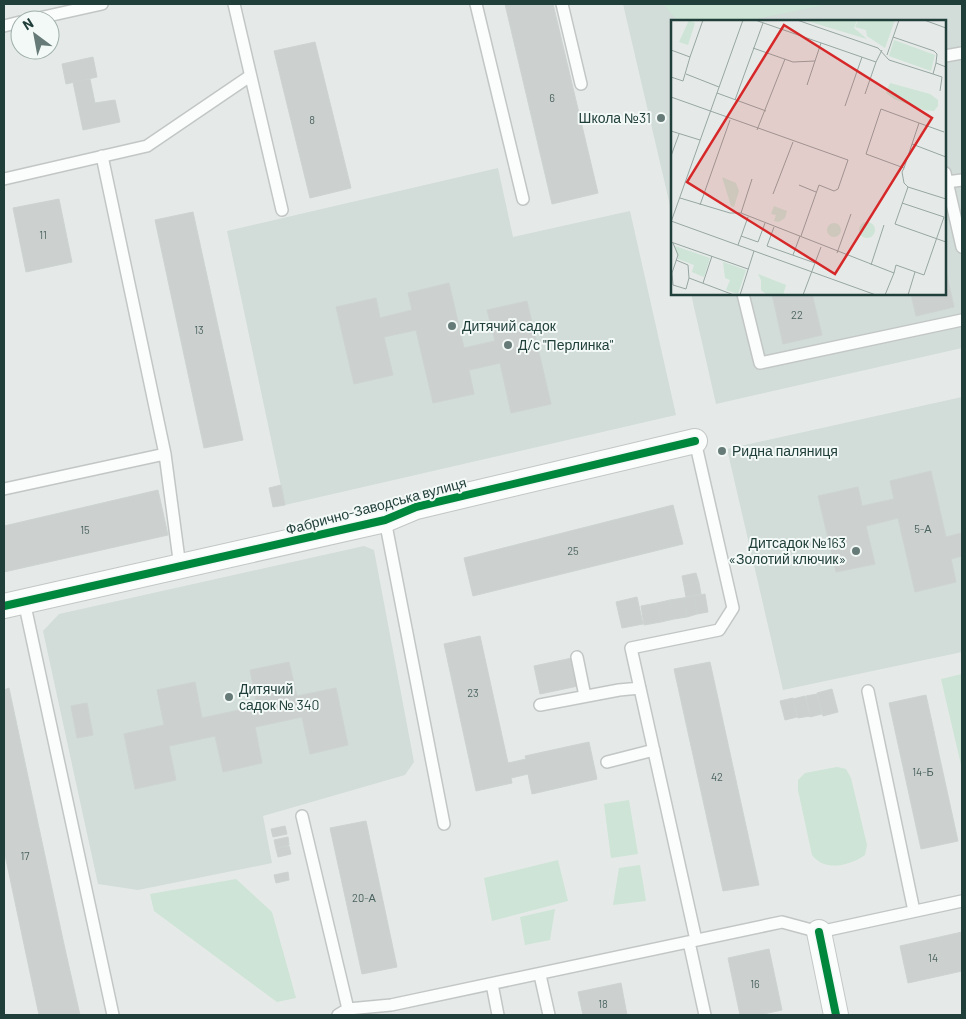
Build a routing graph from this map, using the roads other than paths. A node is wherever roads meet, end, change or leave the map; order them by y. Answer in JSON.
{"nodes":[{"id":1,"x":102,"y":4,"type":"edge"},
{"id":2,"x":234,"y":4,"type":"edge"},
{"id":3,"x":476,"y":4,"type":"edge"},
{"id":4,"x":562,"y":4,"type":"edge"},
{"id":5,"x":60,"y":13,"type":"edge"},
{"id":6,"x":962,"y":53,"type":"edge"},
{"id":7,"x":946,"y":56,"type":"edge"},
{"id":8,"x":250,"y":76,"type":"junction"},
{"id":9,"x":582,"y":84,"type":"dead end"},
{"id":10,"x":102,"y":156,"type":"junction"},
{"id":11,"x":946,"y":178,"type":"edge"},
{"id":12,"x":4,"y":179,"type":"edge"},
{"id":13,"x":962,"y":180,"type":"edge"},
{"id":14,"x":523,"y":199,"type":"dead end"},
{"id":15,"x":282,"y":210,"type":"dead end"},
{"id":16,"x":962,"y":246,"type":"edge"},
{"id":17,"x":743,"y":295,"type":"edge"},
{"id":18,"x":962,"y":320,"type":"edge"},
{"id":19,"x":695,"y":441,"type":"joint"},
{"id":20,"x":165,"y":454,"type":"junction"},
{"id":21,"x":4,"y":489,"type":"edge"},
{"id":22,"x":384,"y":520,"type":"junction"},
{"id":23,"x":180,"y":567,"type":"junction"},
{"id":24,"x":14,"y":603,"type":"edge"},
{"id":25,"x":577,"y":657,"type":"dead end"},
{"id":26,"x":640,"y":688,"type":"junction"},
{"id":27,"x":868,"y":691,"type":"dead end"},
{"id":28,"x":585,"y":696,"type":"junction"},
{"id":29,"x":540,"y":705,"type":"dead end"},
{"id":30,"x":654,"y":750,"type":"junction"},
{"id":31,"x":607,"y":762,"type":"dead end"},
{"id":32,"x":302,"y":816,"type":"dead end"},
{"id":33,"x":444,"y":824,"type":"dead end"},
{"id":34,"x":962,"y":901,"type":"edge"},
{"id":35,"x":914,"y":911,"type":"junction"},
{"id":36,"x":819,"y":932,"type":"junction"},
{"id":37,"x":693,"y":941,"type":"junction"},
{"id":38,"x":540,"y":975,"type":"junction"},
{"id":39,"x":492,"y":984,"type":"junction"},
{"id":40,"x":393,"y":1010,"type":"edge"},
{"id":41,"x":343,"y":1012,"type":"edge"},
{"id":42,"x":113,"y":1015,"type":"edge"},
{"id":43,"x":498,"y":1015,"type":"edge"},
{"id":44,"x":549,"y":1015,"type":"edge"},
{"id":45,"x":705,"y":1015,"type":"edge"},
{"id":46,"x":836,"y":1015,"type":"edge"}],
"edges":[{"from":1,"to":5,"type":"lane"},
{"from":2,"to":8,"type":"lane"},
{"from":3,"to":14,"type":"lane"},
{"from":4,"to":9,"type":"lane"},
{"from":6,"to":7,"type":"lane"},
{"from":8,"to":10,"type":"lane"},
{"from":8,"to":15,"type":"lane"},
{"from":10,"to":12,"type":"lane"},
{"from":10,"to":20,"type":"lane"},
{"from":11,"to":13,"type":"lane"},
{"from":11,"to":16,"type":"lane"},
{"from":17,"to":18,"type":"lane"},
{"from":19,"to":22,"type":"street","name":"Фабрично-Заводська вулиця"},
{"from":19,"to":26,"type":"lane"},
{"from":20,"to":21,"type":"lane"},
{"from":20,"to":23,"type":"lane"},
{"from":22,"to":23,"type":"street","name":"Фабрично-Заводська вулиця"},
{"from":22,"to":33,"type":"lane"},
{"from":23,"to":24,"type":"street","name":"Фабрично-Заводська вулиця"},
{"from":24,"to":42,"type":"lane"},
{"from":25,"to":28,"type":"lane"},
{"from":26,"to":28,"type":"lane"},
{"from":26,"to":30,"type":"lane"},
{"from":27,"to":35,"type":"lane"},
{"from":28,"to":29,"type":"lane"},
{"from":30,"to":31,"type":"lane"},
{"from":30,"to":37,"type":"lane"},
{"from":32,"to":41,"type":"lane"},
{"from":34,"to":35,"type":"lane"},
{"from":35,"to":36,"type":"lane"},
{"from":36,"to":37,"type":"lane"},
{"from":36,"to":46,"type":"street"},
{"from":37,"to":38,"type":"lane"},
{"from":37,"to":45,"type":"lane"},
{"from":38,"to":39,"type":"lane"},
{"from":38,"to":44,"type":"lane"},
{"from":39,"to":40,"type":"lane"},
{"from":39,"to":43,"type":"lane"},
{"from":40,"to":41,"type":"lane"}]}
